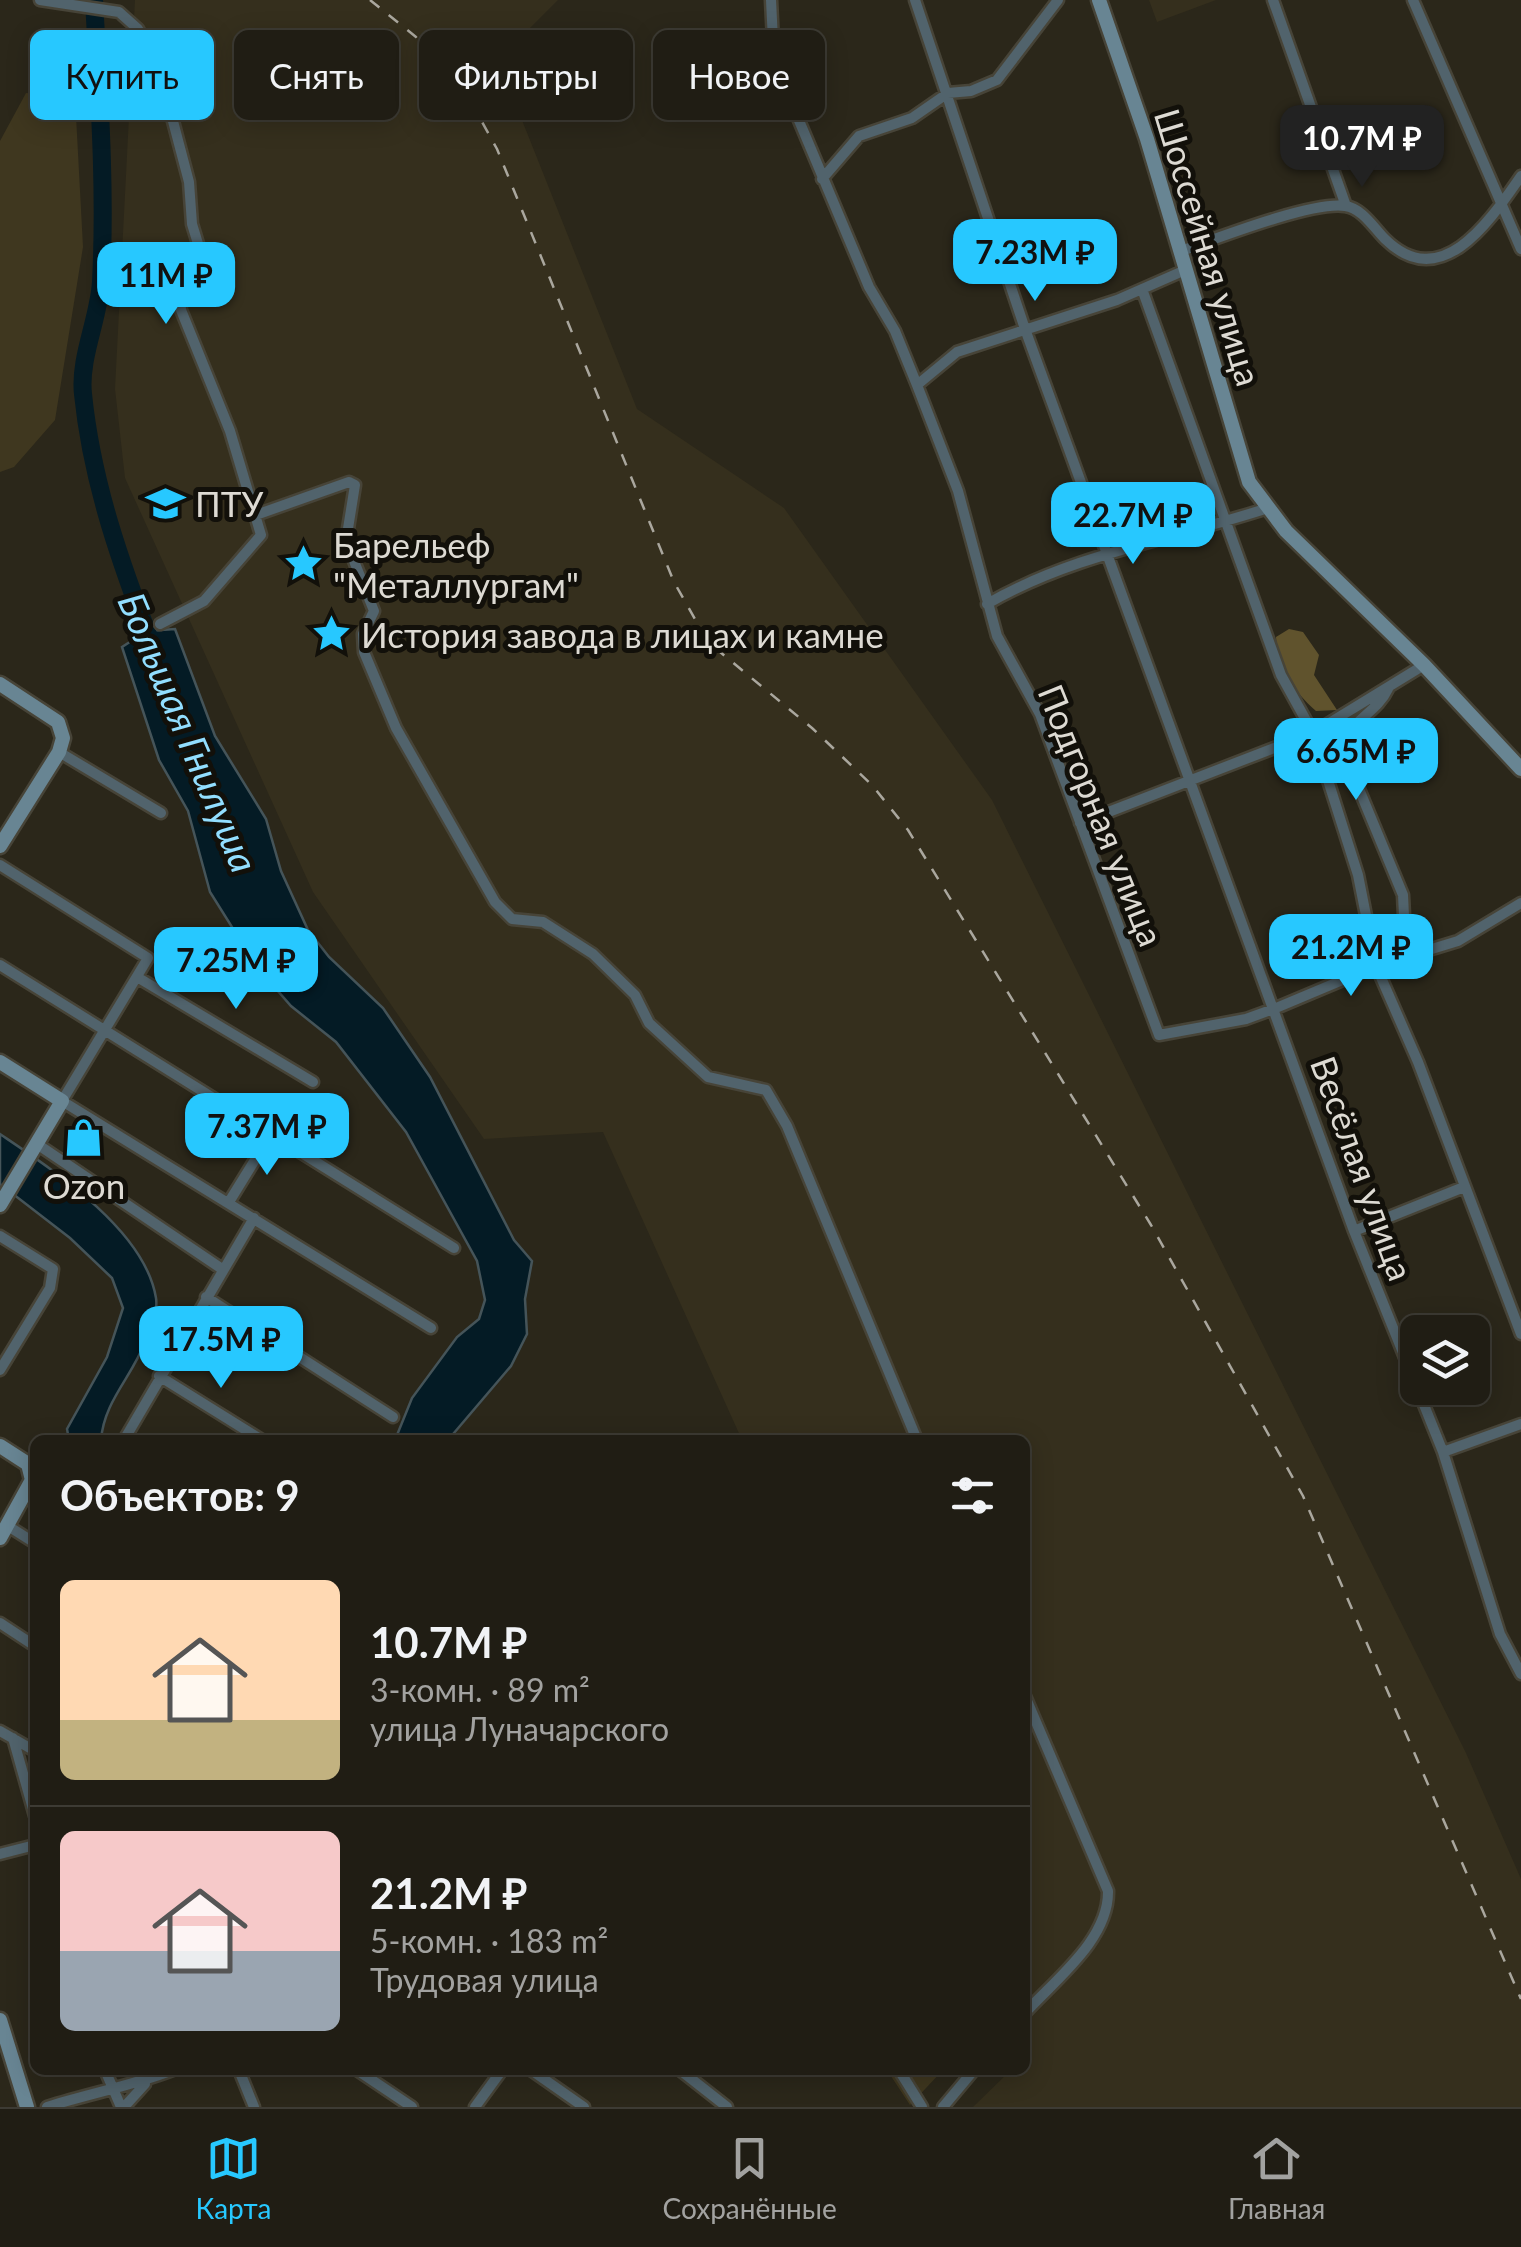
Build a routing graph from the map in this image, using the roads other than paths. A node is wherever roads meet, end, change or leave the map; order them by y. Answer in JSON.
{"nodes":[{"id":1,"x":40,"y":0,"type":"edge"},
{"id":2,"x":771,"y":0,"type":"edge"},
{"id":3,"x":916,"y":0,"type":"edge"},
{"id":4,"x":1058,"y":0,"type":"edge"},
{"id":5,"x":1099,"y":0,"type":"edge"},
{"id":6,"x":1273,"y":0,"type":"edge"},
{"id":7,"x":1413,"y":0,"type":"edge"},
{"id":8,"x":948,"y":93,"type":"junction"},
{"id":9,"x":1521,"y":176,"type":"edge"},
{"id":10,"x":822,"y":179,"type":"junction"},
{"id":11,"x":1502,"y":203,"type":"junction"},
{"id":12,"x":1346,"y":206,"type":"junction"},
{"id":13,"x":1521,"y":249,"type":"edge"},
{"id":14,"x":1181,"y":251,"type":"junction"},
{"id":15,"x":1184,"y":271,"type":"junction"},
{"id":16,"x":1142,"y":288,"type":"junction"},
{"id":17,"x":1024,"y":328,"type":"junction"},
{"id":18,"x":917,"y":385,"type":"junction"},
{"id":19,"x":1268,"y":508,"type":"junction"},
{"id":20,"x":252,"y":516,"type":"junction"},
{"id":21,"x":1224,"y":523,"type":"junction"},
{"id":22,"x":1107,"y":553,"type":"junction"},
{"id":23,"x":987,"y":604,"type":"junction"},
{"id":24,"x":160,"y":624,"type":"dead end"},
{"id":25,"x":1424,"y":665,"type":"junction"},
{"id":26,"x":0,"y":684,"type":"edge"},
{"id":27,"x":1388,"y":690,"type":"junction"},
{"id":28,"x":1314,"y":733,"type":"junction"},
{"id":29,"x":59,"y":752,"type":"junction"},
{"id":30,"x":1521,"y":769,"type":"edge"},
{"id":31,"x":1191,"y":783,"type":"junction"},
{"id":32,"x":161,"y":813,"type":"dead end"},
{"id":33,"x":1080,"y":822,"type":"junction"},
{"id":34,"x":0,"y":846,"type":"edge"},
{"id":35,"x":0,"y":865,"type":"edge"},
{"id":36,"x":1521,"y":903,"type":"edge"},
{"id":37,"x":1406,"y":958,"type":"junction"},
{"id":38,"x":0,"y":965,"type":"edge"},
{"id":39,"x":1376,"y":966,"type":"junction"},
{"id":40,"x":138,"y":977,"type":"junction"},
{"id":41,"x":1276,"y":1008,"type":"junction"},
{"id":42,"x":105,"y":1032,"type":"junction"},
{"id":43,"x":0,"y":1062,"type":"edge"},
{"id":44,"x":314,"y":1082,"type":"dead end"},
{"id":45,"x":62,"y":1101,"type":"junction"},
{"id":46,"x":271,"y":1134,"type":"junction"},
{"id":47,"x":34,"y":1148,"type":"junction"},
{"id":48,"x":1464,"y":1187,"type":"junction"},
{"id":49,"x":229,"y":1202,"type":"junction"},
{"id":50,"x":0,"y":1206,"type":"edge"},
{"id":51,"x":254,"y":1218,"type":"junction"},
{"id":52,"x":1354,"y":1231,"type":"junction"},
{"id":53,"x":0,"y":1236,"type":"edge"},
{"id":54,"x":454,"y":1248,"type":"dead end"},
{"id":55,"x":222,"y":1269,"type":"junction"},
{"id":56,"x":206,"y":1298,"type":"junction"},
{"id":57,"x":430,"y":1328,"type":"dead end"},
{"id":58,"x":1521,"y":1334,"type":"edge"},
{"id":59,"x":0,"y":1370,"type":"edge"},
{"id":60,"x":159,"y":1376,"type":"junction"},
{"id":61,"x":393,"y":1416,"type":"dead end"},
{"id":62,"x":1521,"y":1424,"type":"edge"},
{"id":63,"x":124,"y":1435,"type":"edge"},
{"id":64,"x":254,"y":1435,"type":"edge"},
{"id":65,"x":915,"y":1435,"type":"edge"},
{"id":66,"x":0,"y":1446,"type":"edge"},
{"id":67,"x":1442,"y":1452,"type":"junction"},
{"id":68,"x":30,"y":1472,"type":"edge"},
{"id":69,"x":30,"y":1484,"type":"edge"},
{"id":70,"x":4,"y":1532,"type":"edge"},
{"id":71,"x":30,"y":1541,"type":"edge"},
{"id":72,"x":0,"y":1623,"type":"edge"},
{"id":73,"x":30,"y":1643,"type":"edge"},
{"id":74,"x":1521,"y":1674,"type":"edge"},
{"id":75,"x":1030,"y":1708,"type":"edge"},
{"id":76,"x":0,"y":1731,"type":"edge"},
{"id":77,"x":13,"y":1738,"type":"junction"},
{"id":78,"x":30,"y":1748,"type":"edge"},
{"id":79,"x":30,"y":1798,"type":"edge"},
{"id":80,"x":30,"y":1847,"type":"edge"},
{"id":81,"x":0,"y":1854,"type":"edge"},
{"id":82,"x":1030,"y":2008,"type":"edge"},
{"id":83,"x":0,"y":2020,"type":"edge"},
{"id":84,"x":106,"y":2075,"type":"edge"},
{"id":85,"x":162,"y":2075,"type":"edge"},
{"id":86,"x":240,"y":2075,"type":"edge"},
{"id":87,"x":364,"y":2075,"type":"edge"},
{"id":88,"x":498,"y":2075,"type":"edge"},
{"id":89,"x":537,"y":2075,"type":"edge"},
{"id":90,"x":686,"y":2075,"type":"edge"},
{"id":91,"x":902,"y":2075,"type":"edge"},
{"id":92,"x":970,"y":2075,"type":"edge"},
{"id":93,"x":149,"y":2080,"type":"junction"},
{"id":94,"x":109,"y":2086,"type":"junction"},
{"id":95,"x":27,"y":2107,"type":"edge"},
{"id":96,"x":48,"y":2107,"type":"edge"},
{"id":97,"x":122,"y":2107,"type":"edge"},
{"id":98,"x":254,"y":2107,"type":"edge"},
{"id":99,"x":412,"y":2107,"type":"edge"},
{"id":100,"x":475,"y":2107,"type":"edge"},
{"id":101,"x":584,"y":2107,"type":"edge"},
{"id":102,"x":727,"y":2107,"type":"edge"},
{"id":103,"x":922,"y":2107,"type":"edge"},
{"id":104,"x":943,"y":2107,"type":"edge"}],
"edges":[{"from":1,"to":20,"type":"street"},
{"from":2,"to":10,"type":"street","name":"Подгорная улица"},
{"from":3,"to":8,"type":"street","name":"Весёлая улица"},
{"from":4,"to":8,"type":"street"},
{"from":5,"to":14,"type":"main road","name":"Шоссейная улица"},
{"from":6,"to":12,"type":"street"},
{"from":7,"to":11,"type":"street"},
{"from":8,"to":10,"type":"street"},
{"from":8,"to":17,"type":"street","name":"Весёлая улица"},
{"from":9,"to":11,"type":"street"},
{"from":10,"to":18,"type":"street","name":"Подгорная улица"},
{"from":11,"to":12,"type":"street"},
{"from":11,"to":13,"type":"street"},
{"from":12,"to":14,"type":"street"},
{"from":14,"to":15,"type":"main road","name":"Шоссейная улица"},
{"from":15,"to":16,"type":"street"},
{"from":15,"to":19,"type":"main road","name":"Шоссейная улица"},
{"from":16,"to":17,"type":"street"},
{"from":16,"to":21,"type":"street"},
{"from":17,"to":18,"type":"street"},
{"from":17,"to":22,"type":"street","name":"Весёлая улица"},
{"from":18,"to":23,"type":"street","name":"Подгорная улица"},
{"from":19,"to":21,"type":"street"},
{"from":19,"to":25,"type":"main road","name":"Шоссейная улица"},
{"from":20,"to":24,"type":"street"},
{"from":20,"to":65,"type":"street"},
{"from":21,"to":22,"type":"street"},
{"from":21,"to":28,"type":"street"},
{"from":22,"to":23,"type":"street"},
{"from":22,"to":31,"type":"street","name":"Весёлая улица"},
{"from":23,"to":33,"type":"street","name":"Подгорная улица"},
{"from":25,"to":27,"type":"street"},
{"from":25,"to":30,"type":"main road","name":"Шоссейная улица"},
{"from":26,"to":29,"type":"main road"},
{"from":27,"to":28,"type":"street"},
{"from":27,"to":37,"type":"street"},
{"from":28,"to":31,"type":"street"},
{"from":28,"to":39,"type":"street"},
{"from":29,"to":32,"type":"street"},
{"from":29,"to":34,"type":"main road"},
{"from":31,"to":33,"type":"street"},
{"from":31,"to":41,"type":"street","name":"Весёлая улица"},
{"from":33,"to":41,"type":"street","name":"Подгорная улица"},
{"from":35,"to":40,"type":"street"},
{"from":36,"to":37,"type":"street"},
{"from":37,"to":39,"type":"street"},
{"from":38,"to":42,"type":"street"},
{"from":39,"to":41,"type":"street"},
{"from":39,"to":48,"type":"street"},
{"from":40,"to":42,"type":"street"},
{"from":40,"to":44,"type":"street"},
{"from":41,"to":52,"type":"street","name":"Весёлая улица"},
{"from":42,"to":45,"type":"street"},
{"from":42,"to":46,"type":"street"},
{"from":43,"to":45,"type":"main road"},
{"from":45,"to":47,"type":"main road"},
{"from":45,"to":49,"type":"street"},
{"from":46,"to":49,"type":"street"},
{"from":46,"to":54,"type":"street"},
{"from":47,"to":50,"type":"main road"},
{"from":47,"to":55,"type":"street"},
{"from":48,"to":52,"type":"street"},
{"from":48,"to":58,"type":"street"},
{"from":49,"to":51,"type":"street"},
{"from":51,"to":55,"type":"street"},
{"from":51,"to":57,"type":"street"},
{"from":52,"to":67,"type":"street","name":"Весёлая улица"},
{"from":53,"to":59,"type":"street"},
{"from":55,"to":56,"type":"street"},
{"from":56,"to":60,"type":"street"},
{"from":56,"to":61,"type":"street"},
{"from":60,"to":63,"type":"street"},
{"from":60,"to":64,"type":"street"},
{"from":62,"to":67,"type":"street"},
{"from":66,"to":68,"type":"main road"},
{"from":67,"to":74,"type":"street","name":"Весёлая улица"},
{"from":69,"to":70,"type":"main road"},
{"from":70,"to":71,"type":"street"},
{"from":72,"to":73,"type":"street"},
{"from":75,"to":82,"type":"street"},
{"from":76,"to":77,"type":"street"},
{"from":77,"to":78,"type":"street"},
{"from":77,"to":79,"type":"street"},
{"from":80,"to":81,"type":"street"},
{"from":83,"to":95,"type":"main road"},
{"from":84,"to":94,"type":"street"},
{"from":85,"to":93,"type":"street"},
{"from":86,"to":98,"type":"street"},
{"from":87,"to":99,"type":"street"},
{"from":88,"to":100,"type":"street"},
{"from":89,"to":101,"type":"street"},
{"from":90,"to":102,"type":"street"},
{"from":91,"to":103,"type":"street"},
{"from":92,"to":104,"type":"street"},
{"from":93,"to":94,"type":"street"},
{"from":93,"to":97,"type":"street"},
{"from":94,"to":96,"type":"street"},
{"from":94,"to":97,"type":"street"}]}
